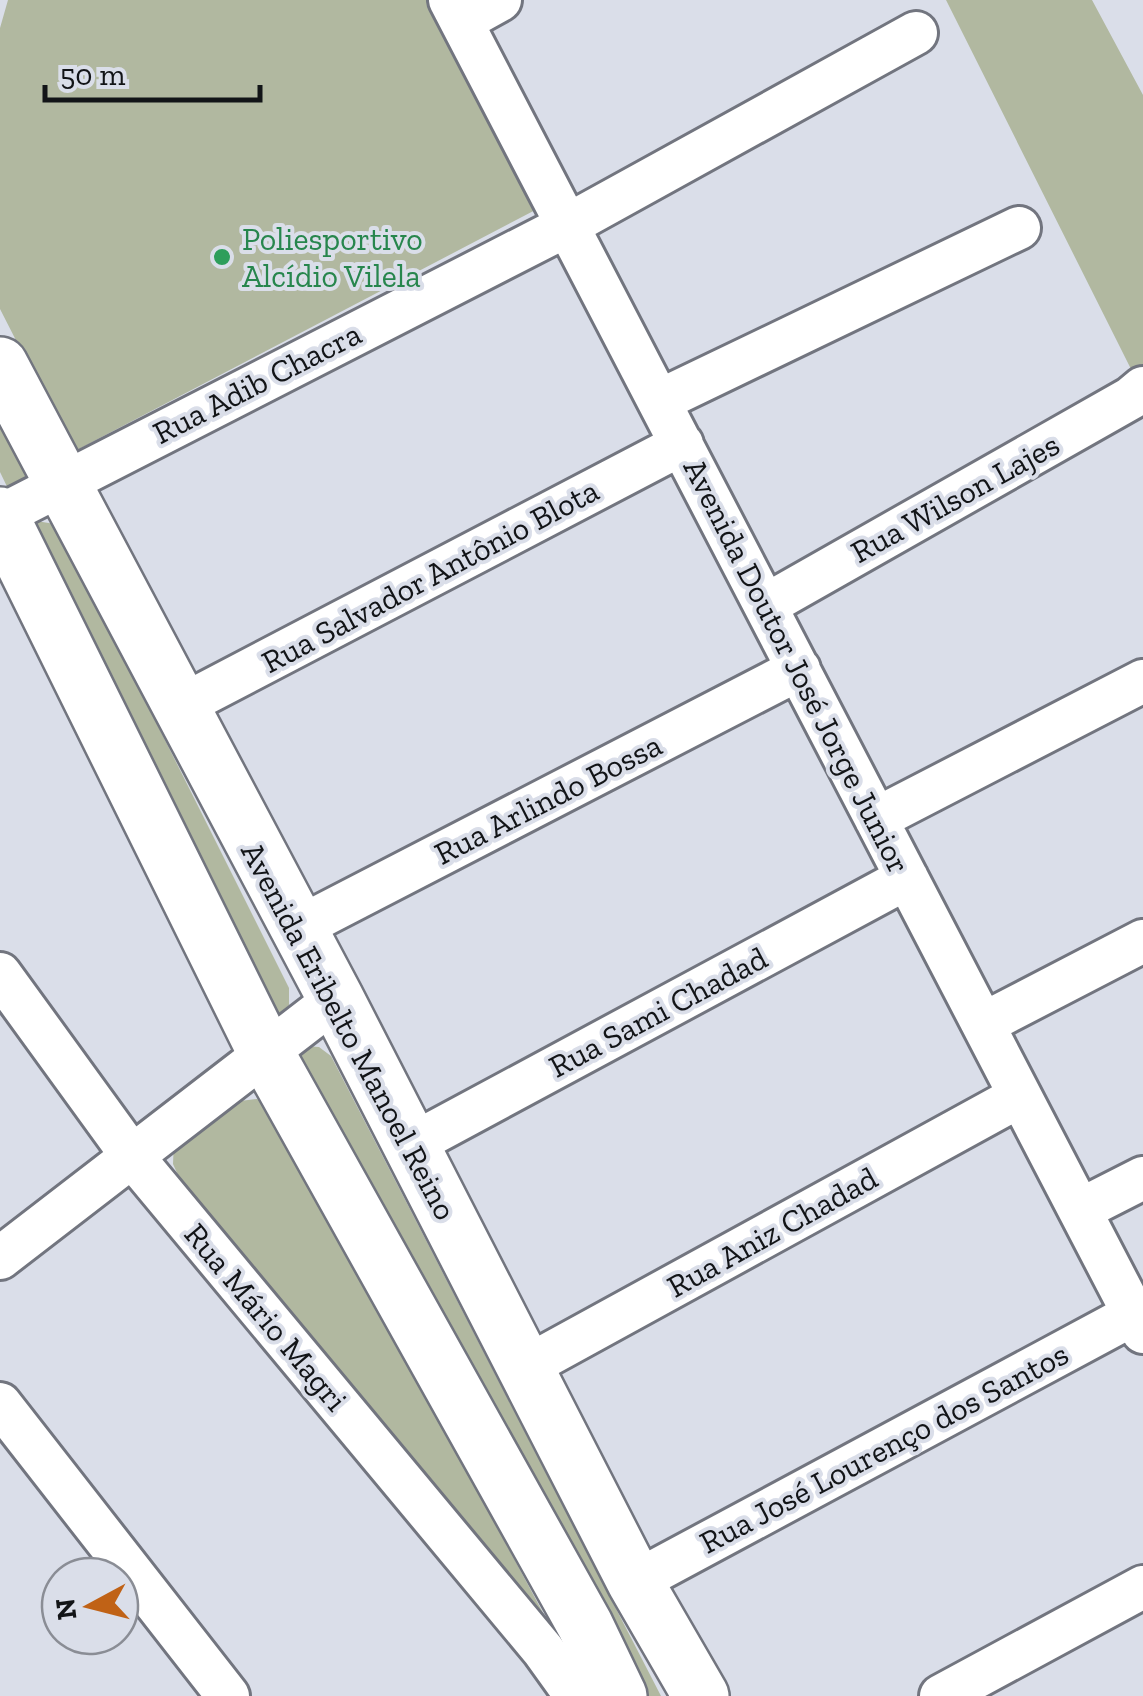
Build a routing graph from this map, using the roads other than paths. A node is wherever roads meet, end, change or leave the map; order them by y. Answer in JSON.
{"nodes":[{"id":1,"x":500,"y":0,"type":"edge"},
{"id":2,"x":456,"y":10,"type":"edge"},
{"id":3,"x":916,"y":33,"type":"dead end"},
{"id":4,"x":568,"y":225,"type":"junction"},
{"id":5,"x":1019,"y":228,"type":"dead end"},
{"id":6,"x":0,"y":365,"type":"edge"},
{"id":7,"x":1143,"y":388,"type":"edge"},
{"id":8,"x":660,"y":401,"type":"junction"},
{"id":9,"x":682,"y":444,"type":"junction"},
{"id":10,"x":62,"y":482,"type":"junction"},
{"id":11,"x":0,"y":515,"type":"edge"},
{"id":12,"x":766,"y":605,"type":"junction"},
{"id":13,"x":799,"y":670,"type":"junction"},
{"id":14,"x":1143,"y":682,"type":"edge"},
{"id":15,"x":179,"y":707,"type":"junction"},
{"id":16,"x":876,"y":819,"type":"junction"},
{"id":17,"x":907,"y":878,"type":"junction"},
{"id":18,"x":296,"y":929,"type":"junction"},
{"id":19,"x":1143,"y":941,"type":"edge"},
{"id":20,"x":0,"y":974,"type":"edge"},
{"id":21,"x":336,"y":999,"type":"junction"},
{"id":22,"x":982,"y":1024,"type":"junction"},
{"id":23,"x":266,"y":1053,"type":"junction"},
{"id":24,"x":1020,"y":1096,"type":"junction"},
{"id":25,"x":409,"y":1146,"type":"junction"},
{"id":26,"x":132,"y":1156,"type":"junction"},
{"id":27,"x":1143,"y":1178,"type":"edge"},
{"id":28,"x":1080,"y":1210,"type":"junction"},
{"id":29,"x":0,"y":1258,"type":"edge"},
{"id":30,"x":1138,"y":1323,"type":"edge"},
{"id":31,"x":524,"y":1368,"type":"junction"},
{"id":32,"x":0,"y":1404,"type":"edge"},
{"id":33,"x":635,"y":1582,"type":"junction"},
{"id":34,"x":1143,"y":1587,"type":"edge"},
{"id":35,"x":564,"y":1637,"type":"junction"},
{"id":36,"x":228,"y":1696,"type":"edge"},
{"id":37,"x":576,"y":1696,"type":"edge"},
{"id":38,"x":620,"y":1696,"type":"edge"},
{"id":39,"x":701,"y":1696,"type":"edge"},
{"id":40,"x":941,"y":1696,"type":"edge"}],
"edges":[{"from":1,"to":2,"type":"street"},
{"from":2,"to":4,"type":"street","name":"Avenida Doutor José Jorge Junior"},
{"from":3,"to":4,"type":"street","name":"Rua Adib Chacra"},
{"from":4,"to":8,"type":"street","name":"Avenida Doutor José Jorge Junior"},
{"from":4,"to":10,"type":"street","name":"Rua Adib Chacra"},
{"from":5,"to":8,"type":"street"},
{"from":6,"to":10,"type":"main road","name":"Avenida Eribelto Manoel Reino"},
{"from":7,"to":12,"type":"street","name":"Rua Wilson Lajes"},
{"from":8,"to":9,"type":"street","name":"Avenida Doutor José Jorge Junior"},
{"from":9,"to":12,"type":"street","name":"Avenida Doutor José Jorge Junior"},
{"from":9,"to":15,"type":"street","name":"Rua Salvador Antônio Blota"},
{"from":10,"to":11,"type":"street","name":"Rua Adib Chacra"},
{"from":10,"to":15,"type":"main road","name":"Avenida Eribelto Manoel Reino"},
{"from":11,"to":23,"type":"main road"},
{"from":12,"to":13,"type":"street","name":"Avenida Doutor José Jorge Junior"},
{"from":13,"to":16,"type":"street","name":"Avenida Doutor José Jorge Junior"},
{"from":13,"to":18,"type":"street","name":"Rua Arlindo Bossa"},
{"from":14,"to":16,"type":"street"},
{"from":15,"to":18,"type":"main road","name":"Avenida Eribelto Manoel Reino"},
{"from":16,"to":17,"type":"street","name":"Avenida Doutor José Jorge Junior"},
{"from":17,"to":22,"type":"street","name":"Avenida Doutor José Jorge Junior"},
{"from":17,"to":25,"type":"street","name":"Rua Sami Chadad"},
{"from":18,"to":21,"type":"main road","name":"Avenida Eribelto Manoel Reino"},
{"from":19,"to":22,"type":"street"},
{"from":20,"to":26,"type":"street","name":"Rua Mário Magri"},
{"from":21,"to":23,"type":"street"},
{"from":21,"to":25,"type":"main road","name":"Avenida Eribelto Manoel Reino"},
{"from":22,"to":24,"type":"street","name":"Avenida Doutor José Jorge Junior"},
{"from":23,"to":26,"type":"street"},
{"from":23,"to":35,"type":"main road"},
{"from":24,"to":28,"type":"street","name":"Avenida Doutor José Jorge Junior"},
{"from":24,"to":31,"type":"street","name":"Rua Aniz Chadad"},
{"from":25,"to":31,"type":"main road","name":"Avenida Eribelto Manoel Reino"},
{"from":26,"to":29,"type":"street"},
{"from":26,"to":35,"type":"street","name":"Rua Mário Magri"},
{"from":27,"to":28,"type":"street"},
{"from":28,"to":30,"type":"street","name":"Avenida Doutor José Jorge Junior"},
{"from":30,"to":33,"type":"street","name":"Rua José Lourenço dos Santos"},
{"from":31,"to":33,"type":"main road","name":"Avenida Eribelto Manoel Reino"},
{"from":32,"to":36,"type":"street"},
{"from":33,"to":39,"type":"main road","name":"Avenida Eribelto Manoel Reino"},
{"from":34,"to":40,"type":"street"},
{"from":35,"to":37,"type":"street","name":"Rua Mário Magri"},
{"from":35,"to":38,"type":"main road"}]}
